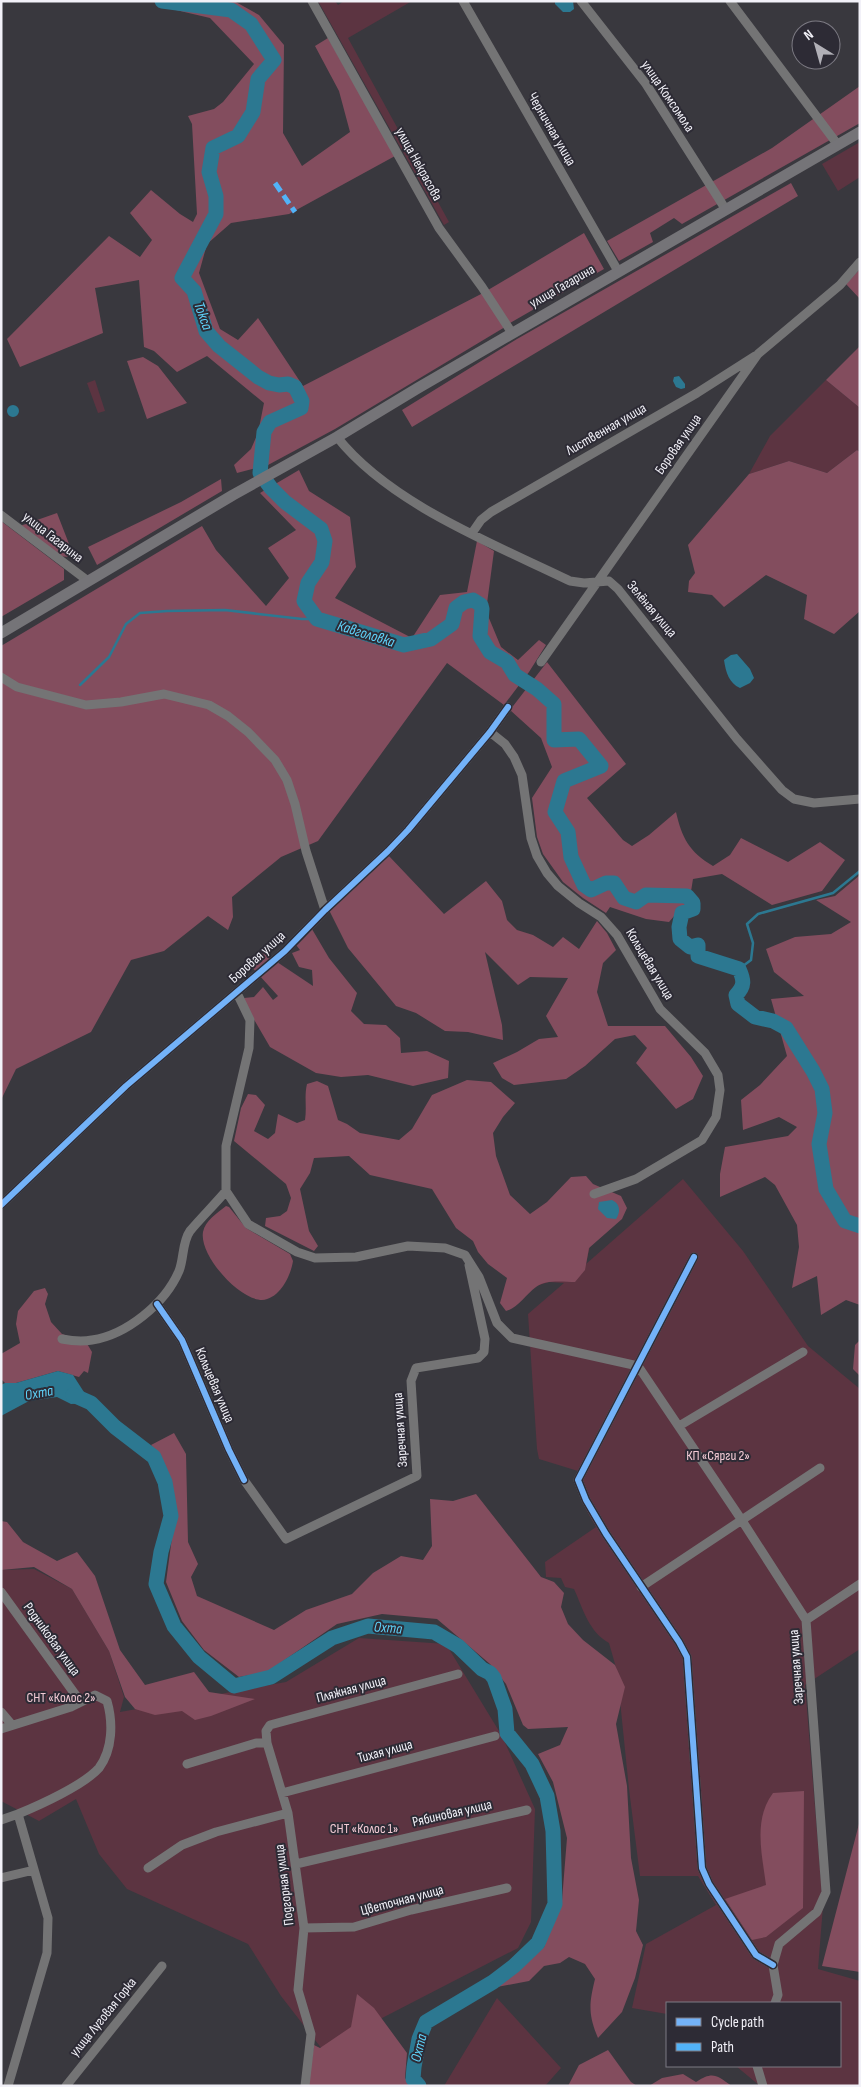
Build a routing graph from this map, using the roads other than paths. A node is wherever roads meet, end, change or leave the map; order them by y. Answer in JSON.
{"nodes":[{"id":1,"x":312,"y":1,"type":"edge"},
{"id":2,"x":463,"y":1,"type":"edge"},
{"id":3,"x":581,"y":1,"type":"edge"},
{"id":4,"x":730,"y":1,"type":"edge"},
{"id":5,"x":860,"y":132,"type":"edge"},
{"id":6,"x":838,"y":145,"type":"junction"},
{"id":7,"x":726,"y":210,"type":"junction"},
{"id":8,"x":860,"y":262,"type":"edge"},
{"id":9,"x":618,"y":271,"type":"junction"},
{"id":10,"x":512,"y":333,"type":"junction"},
{"id":11,"x":758,"y":354,"type":"junction"},
{"id":12,"x":337,"y":437,"type":"junction"},
{"id":13,"x":1,"y":515,"type":"edge"},
{"id":14,"x":472,"y":533,"type":"junction"},
{"id":15,"x":88,"y":581,"type":"junction"},
{"id":16,"x":598,"y":581,"type":"junction"},
{"id":17,"x":1,"y":633,"type":"edge"},
{"id":18,"x":541,"y":662,"type":"dead end"},
{"id":19,"x":1,"y":677,"type":"edge"},
{"id":20,"x":508,"y":707,"type":"dead end"},
{"id":21,"x":490,"y":732,"type":"junction"},
{"id":22,"x":860,"y":799,"type":"edge"},
{"id":23,"x":325,"y":910,"type":"junction"},
{"id":24,"x":237,"y":993,"type":"junction"},
{"id":25,"x":226,"y":1191,"type":"junction"},
{"id":26,"x":594,"y":1194,"type":"dead end"},
{"id":27,"x":1,"y":1205,"type":"edge"},
{"id":28,"x":465,"y":1255,"type":"junction"},
{"id":29,"x":694,"y":1257,"type":"dead end"},
{"id":30,"x":157,"y":1304,"type":"junction"},
{"id":31,"x":62,"y":1339,"type":"dead end"},
{"id":32,"x":803,"y":1352,"type":"dead end"},
{"id":33,"x":638,"y":1366,"type":"junction"},
{"id":34,"x":679,"y":1426,"type":"junction"},
{"id":35,"x":820,"y":1468,"type":"dead end"},
{"id":36,"x":244,"y":1480,"type":"joint"},
{"id":37,"x":741,"y":1519,"type":"junction"},
{"id":38,"x":860,"y":1584,"type":"edge"},
{"id":39,"x":640,"y":1586,"type":"junction"},
{"id":40,"x":1,"y":1592,"type":"edge"},
{"id":41,"x":806,"y":1620,"type":"junction"},
{"id":42,"x":458,"y":1674,"type":"dead end"},
{"id":43,"x":80,"y":1701,"type":"junction"},
{"id":44,"x":1,"y":1712,"type":"edge"},
{"id":45,"x":12,"y":1725,"type":"junction"},
{"id":46,"x":1,"y":1729,"type":"edge"},
{"id":47,"x":495,"y":1736,"type":"dead end"},
{"id":48,"x":267,"y":1743,"type":"junction"},
{"id":49,"x":186,"y":1764,"type":"dead end"},
{"id":50,"x":282,"y":1793,"type":"junction"},
{"id":51,"x":527,"y":1810,"type":"dead end"},
{"id":52,"x":288,"y":1813,"type":"junction"},
{"id":53,"x":18,"y":1814,"type":"junction"},
{"id":54,"x":1,"y":1820,"type":"edge"},
{"id":55,"x":296,"y":1864,"type":"junction"},
{"id":56,"x":148,"y":1868,"type":"dead end"},
{"id":57,"x":34,"y":1870,"type":"junction"},
{"id":58,"x":1,"y":1878,"type":"edge"},
{"id":59,"x":507,"y":1888,"type":"dead end"},
{"id":60,"x":304,"y":1928,"type":"junction"},
{"id":61,"x":773,"y":1965,"type":"junction"},
{"id":62,"x":162,"y":1966,"type":"dead end"},
{"id":63,"x":775,"y":2002,"type":"edge"},
{"id":64,"x":757,"y":2067,"type":"edge"},
{"id":65,"x":8,"y":2086,"type":"edge"},
{"id":66,"x":66,"y":2086,"type":"edge"},
{"id":67,"x":304,"y":2086,"type":"edge"},
{"id":68,"x":763,"y":2086,"type":"edge"}],
"edges":[{"from":1,"to":10,"type":"street","name":"улица Некрасова"},
{"from":2,"to":9,"type":"street","name":"Черничная улица"},
{"from":3,"to":7,"type":"street","name":"улица Комсомола"},
{"from":4,"to":6,"type":"street"},
{"from":5,"to":6,"type":"main road","name":"улица Гагарина"},
{"from":6,"to":7,"type":"main road","name":"улица Гагарина"},
{"from":7,"to":9,"type":"main road","name":"улица Гагарина"},
{"from":8,"to":11,"type":"street","name":"Боровая улица"},
{"from":9,"to":10,"type":"main road","name":"улица Гагарина"},
{"from":10,"to":12,"type":"main road","name":"улица Гагарина"},
{"from":11,"to":14,"type":"street","name":"Лиственная улица"},
{"from":11,"to":16,"type":"street","name":"Боровая улица"},
{"from":12,"to":14,"type":"street","name":"Зелёная улица"},
{"from":12,"to":15,"type":"main road","name":"улица Гагарина"},
{"from":13,"to":15,"type":"street","name":"улица Гагарина"},
{"from":14,"to":16,"type":"street","name":"Зелёная улица"},
{"from":15,"to":17,"type":"main road","name":"улица Гагарина"},
{"from":16,"to":18,"type":"street","name":"Боровая улица"},
{"from":16,"to":22,"type":"street","name":"Зелёная улица"},
{"from":19,"to":23,"type":"street"},
{"from":20,"to":21,"type":"street","name":"Боровая улица"},
{"from":21,"to":23,"type":"street","name":"Боровая улица"},
{"from":21,"to":26,"type":"street","name":"Кольцевая улица"},
{"from":23,"to":24,"type":"street","name":"Боровая улица"},
{"from":24,"to":25,"type":"street"},
{"from":24,"to":27,"type":"street","name":"Боровая улица"},
{"from":25,"to":28,"type":"street"},
{"from":25,"to":30,"type":"street"},
{"from":28,"to":33,"type":"street"},
{"from":28,"to":36,"type":"street","name":"Заречная улица"},
{"from":29,"to":33,"type":"street"},
{"from":30,"to":31,"type":"street"},
{"from":30,"to":36,"type":"street","name":"Кольцевая улица"},
{"from":32,"to":34,"type":"street"},
{"from":33,"to":34,"type":"street","name":"Заречная улица"},
{"from":33,"to":39,"type":"street"},
{"from":34,"to":37,"type":"street","name":"Заречная улица"},
{"from":35,"to":37,"type":"street"},
{"from":37,"to":39,"type":"street"},
{"from":37,"to":41,"type":"street","name":"Заречная улица"},
{"from":38,"to":41,"type":"street"},
{"from":39,"to":61,"type":"street"},
{"from":40,"to":43,"type":"street","name":"Родниковая улица"},
{"from":41,"to":61,"type":"street","name":"Заречная улица"},
{"from":42,"to":48,"type":"street","name":"Пляжная улица"},
{"from":43,"to":45,"type":"street"},
{"from":43,"to":53,"type":"street"},
{"from":44,"to":45,"type":"street"},
{"from":45,"to":46,"type":"street"},
{"from":47,"to":50,"type":"street","name":"Тихая улица"},
{"from":48,"to":49,"type":"street"},
{"from":48,"to":50,"type":"street","name":"Подгорная улица"},
{"from":50,"to":52,"type":"street","name":"Подгорная улица"},
{"from":51,"to":55,"type":"street","name":"Рябиновая улица"},
{"from":52,"to":55,"type":"street","name":"Подгорная улица"},
{"from":52,"to":56,"type":"street"},
{"from":53,"to":54,"type":"street"},
{"from":53,"to":57,"type":"street"},
{"from":55,"to":60,"type":"street","name":"Подгорная улица"},
{"from":57,"to":58,"type":"street"},
{"from":57,"to":65,"type":"street"},
{"from":59,"to":60,"type":"street","name":"Цветочная улица"},
{"from":60,"to":67,"type":"street","name":"Подгорная улица"},
{"from":61,"to":63,"type":"street"},
{"from":62,"to":66,"type":"street","name":"улица Луговая Горка"},
{"from":64,"to":68,"type":"street"}]}
